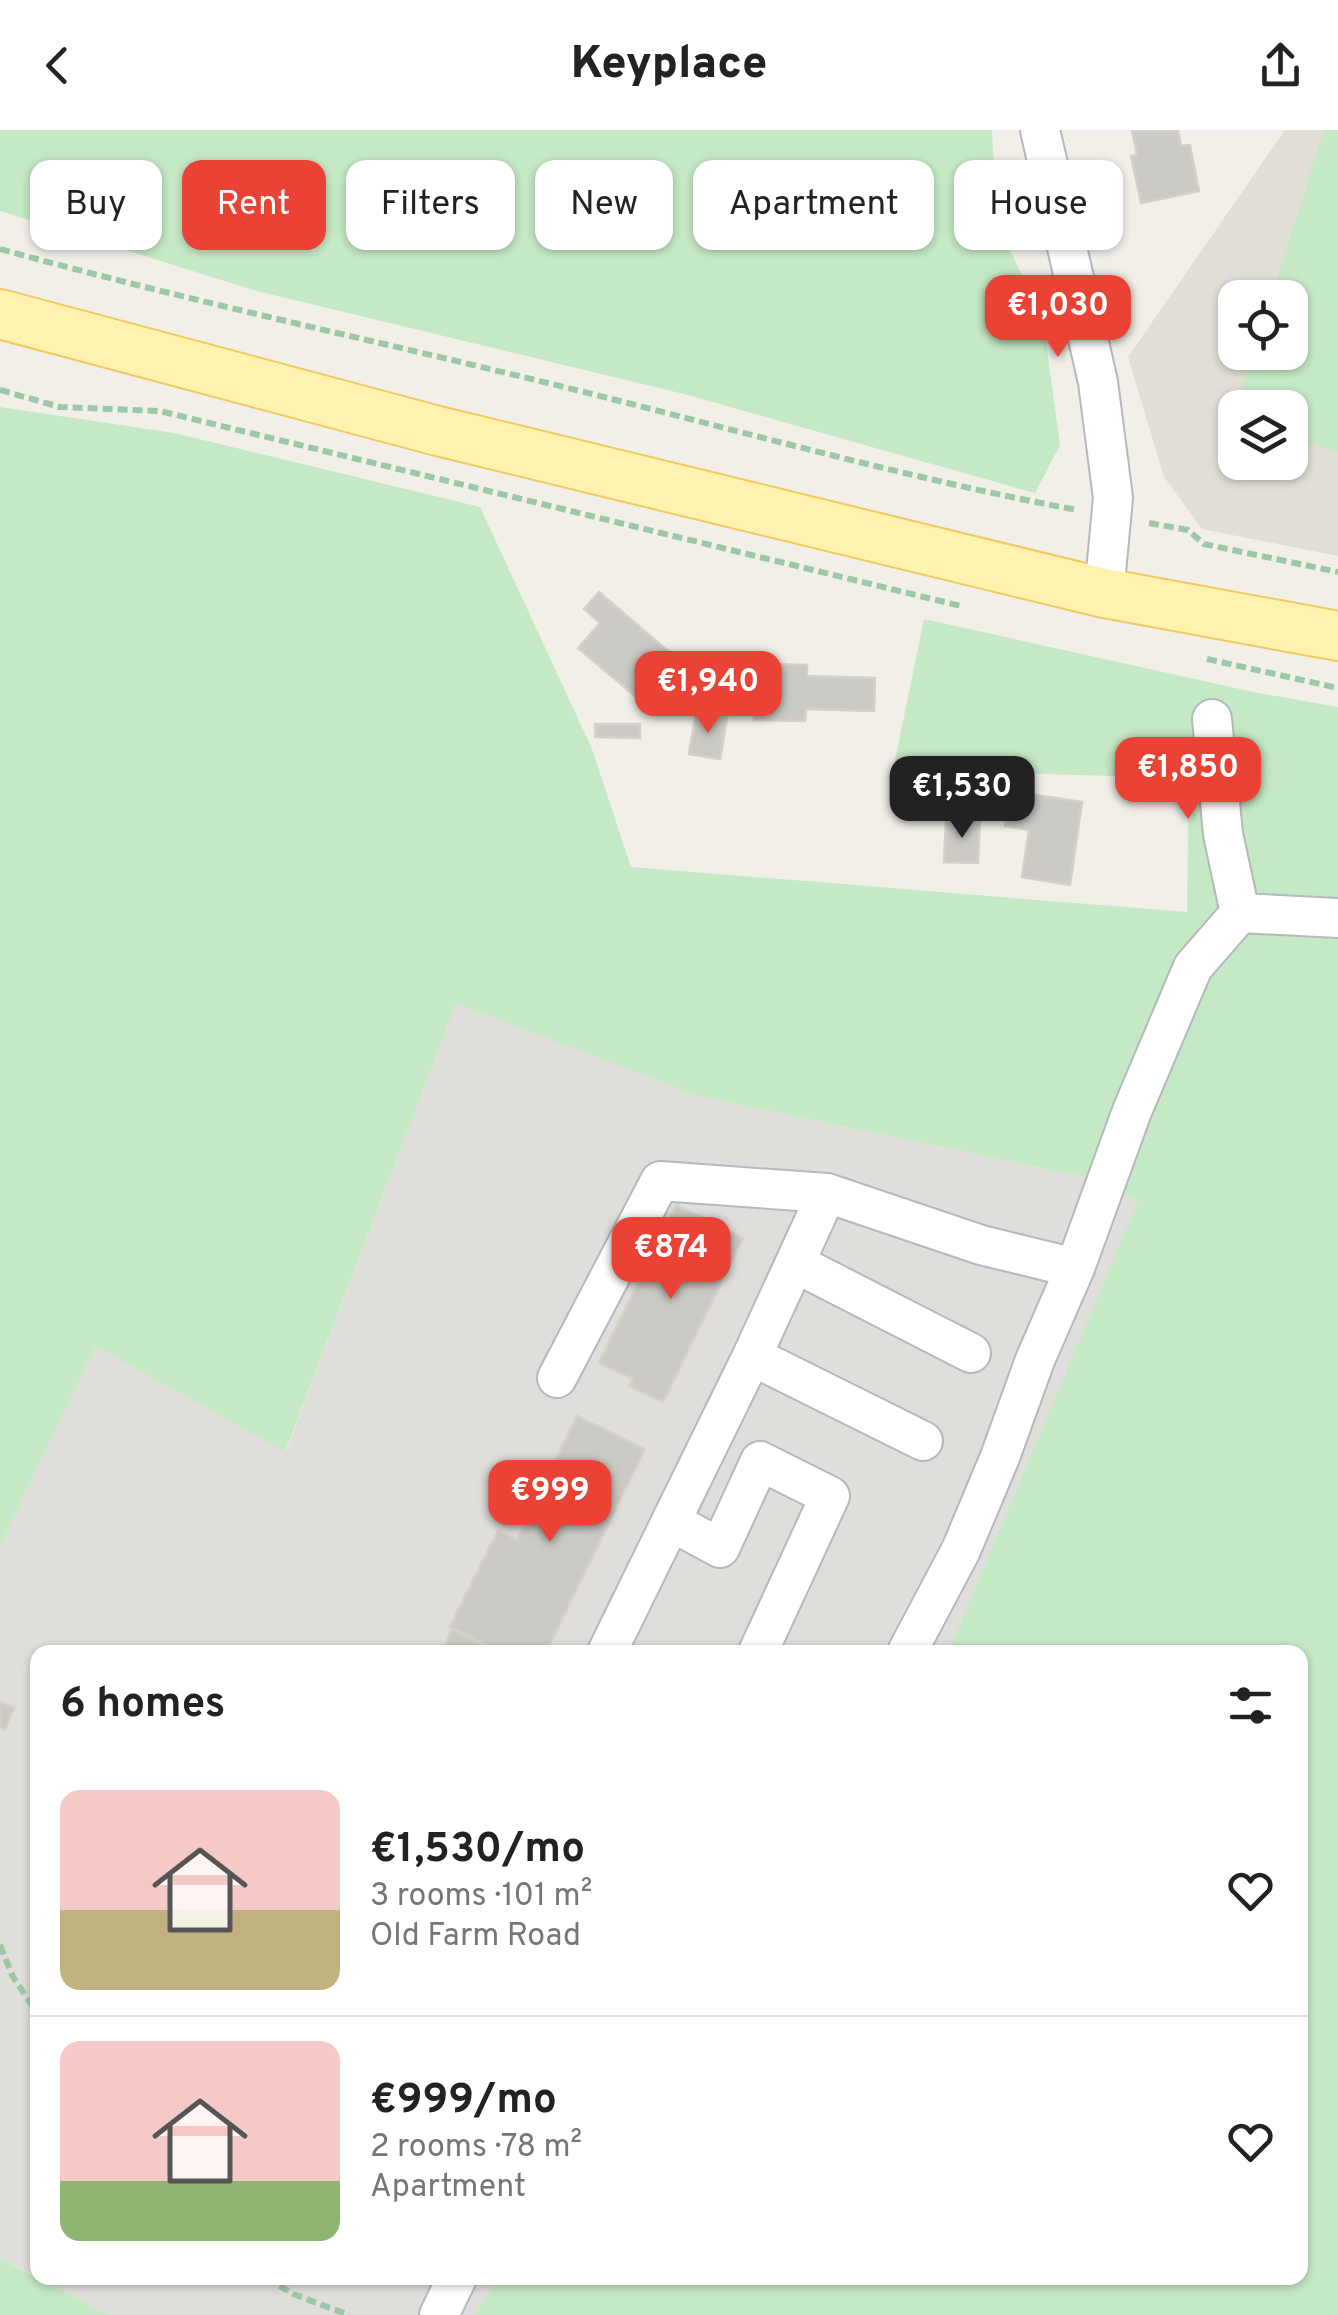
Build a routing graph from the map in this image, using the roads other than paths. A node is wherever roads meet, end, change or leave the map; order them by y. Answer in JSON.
{"nodes":[{"id":1,"x":1040,"y":130,"type":"edge"},
{"id":2,"x":0,"y":314,"type":"edge"},
{"id":3,"x":1104,"y":593,"type":"junction"},
{"id":4,"x":1338,"y":636,"type":"edge"},
{"id":5,"x":1212,"y":720,"type":"road end"},
{"id":6,"x":1240,"y":913,"type":"junction"},
{"id":7,"x":1338,"y":918,"type":"edge"},
{"id":8,"x":827,"y":1193,"type":"junction"},
{"id":9,"x":795,"y":1262,"type":"junction"},
{"id":10,"x":1075,"y":1268,"type":"junction"},
{"id":11,"x":970,"y":1353,"type":"dead end"},
{"id":12,"x":752,"y":1356,"type":"junction"},
{"id":13,"x":557,"y":1378,"type":"dead end"},
{"id":14,"x":923,"y":1441,"type":"dead end"},
{"id":15,"x":672,"y":1522,"type":"junction"},
{"id":16,"x":611,"y":1645,"type":"edge"},
{"id":17,"x":761,"y":1645,"type":"edge"},
{"id":18,"x":910,"y":1645,"type":"edge"},
{"id":19,"x":454,"y":2285,"type":"edge"},
{"id":20,"x":439,"y":2315,"type":"edge"}],
"edges":[{"from":1,"to":3,"type":"street"},
{"from":2,"to":3,"type":"main road"},
{"from":3,"to":4,"type":"main road"},
{"from":5,"to":6,"type":"street"},
{"from":6,"to":7,"type":"street"},
{"from":6,"to":10,"type":"street"},
{"from":8,"to":9,"type":"street"},
{"from":8,"to":10,"type":"street"},
{"from":8,"to":13,"type":"street"},
{"from":9,"to":11,"type":"street"},
{"from":9,"to":12,"type":"street"},
{"from":10,"to":18,"type":"street"},
{"from":12,"to":14,"type":"street"},
{"from":12,"to":15,"type":"street"},
{"from":15,"to":16,"type":"street"},
{"from":15,"to":17,"type":"street"},
{"from":19,"to":20,"type":"street"}]}
